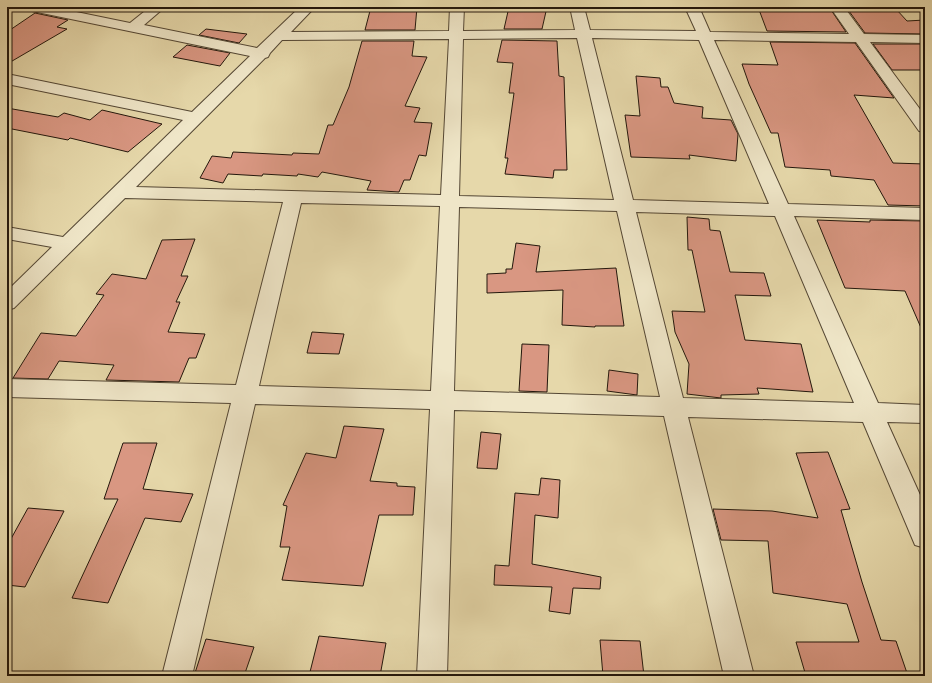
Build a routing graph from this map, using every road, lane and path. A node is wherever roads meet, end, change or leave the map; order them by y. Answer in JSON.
{"nodes":[{"id":1,"x":32,"y":7,"type":"edge"},
{"id":2,"x":158,"y":7,"type":"edge"},
{"id":3,"x":308,"y":7,"type":"edge"},
{"id":4,"x":457,"y":7,"type":"edge"},
{"id":5,"x":577,"y":7,"type":"edge"},
{"id":6,"x":692,"y":7,"type":"edge"},
{"id":7,"x":837,"y":7,"type":"edge"},
{"id":8,"x":133,"y":27,"type":"junction"},
{"id":9,"x":456,"y":34,"type":"junction"},
{"id":10,"x":583,"y":34,"type":"junction"},
{"id":11,"x":278,"y":36,"type":"junction"},
{"id":12,"x":705,"y":37,"type":"junction"},
{"id":13,"x":858,"y":37,"type":"junction"},
{"id":14,"x":925,"y":39,"type":"edge"},
{"id":15,"x":263,"y":54,"type":"junction"},
{"id":16,"x":7,"y":79,"type":"edge"},
{"id":17,"x":197,"y":118,"type":"junction"},
{"id":18,"x":925,"y":128,"type":"edge"},
{"id":19,"x":121,"y":192,"type":"junction"},
{"id":20,"x":293,"y":197,"type":"junction"},
{"id":21,"x":450,"y":201,"type":"junction"},
{"id":22,"x":626,"y":206,"type":"junction"},
{"id":23,"x":782,"y":210,"type":"junction"},
{"id":24,"x":925,"y":214,"type":"edge"},
{"id":25,"x":7,"y":233,"type":"edge"},
{"id":26,"x":68,"y":244,"type":"junction"},
{"id":27,"x":7,"y":304,"type":"edge"},
{"id":28,"x":7,"y":388,"type":"edge"},
{"id":29,"x":245,"y":394,"type":"junction"},
{"id":30,"x":443,"y":400,"type":"junction"},
{"id":31,"x":675,"y":406,"type":"junction"},
{"id":32,"x":871,"y":412,"type":"junction"},
{"id":33,"x":925,"y":414,"type":"edge"},
{"id":34,"x":925,"y":536,"type":"edge"},
{"id":35,"x":176,"y":676,"type":"edge"},
{"id":36,"x":432,"y":676,"type":"edge"},
{"id":37,"x":739,"y":676,"type":"edge"}],
"edges":[{"from":1,"to":8,"type":"street"},
{"from":2,"to":8,"type":"street"},
{"from":3,"to":11,"type":"street"},
{"from":4,"to":9,"type":"street"},
{"from":5,"to":10,"type":"street"},
{"from":6,"to":12,"type":"street"},
{"from":7,"to":13,"type":"street"},
{"from":8,"to":15,"type":"street"},
{"from":9,"to":10,"type":"street"},
{"from":9,"to":11,"type":"street"},
{"from":9,"to":21,"type":"street"},
{"from":10,"to":12,"type":"street"},
{"from":10,"to":22,"type":"street"},
{"from":11,"to":15,"type":"street"},
{"from":12,"to":13,"type":"street"},
{"from":12,"to":23,"type":"street"},
{"from":13,"to":14,"type":"street"},
{"from":13,"to":18,"type":"street"},
{"from":15,"to":17,"type":"street"},
{"from":16,"to":17,"type":"street"},
{"from":17,"to":19,"type":"street"},
{"from":19,"to":20,"type":"street"},
{"from":19,"to":26,"type":"street"},
{"from":20,"to":21,"type":"street"},
{"from":20,"to":29,"type":"street"},
{"from":21,"to":22,"type":"street"},
{"from":21,"to":30,"type":"street"},
{"from":22,"to":23,"type":"street"},
{"from":22,"to":31,"type":"street"},
{"from":23,"to":24,"type":"street"},
{"from":23,"to":32,"type":"street"},
{"from":25,"to":26,"type":"street"},
{"from":26,"to":27,"type":"street"},
{"from":28,"to":29,"type":"street"},
{"from":29,"to":30,"type":"street"},
{"from":29,"to":35,"type":"street"},
{"from":30,"to":31,"type":"street"},
{"from":30,"to":36,"type":"street"},
{"from":31,"to":32,"type":"street"},
{"from":31,"to":37,"type":"street"},
{"from":32,"to":33,"type":"street"},
{"from":32,"to":34,"type":"street"}]}
